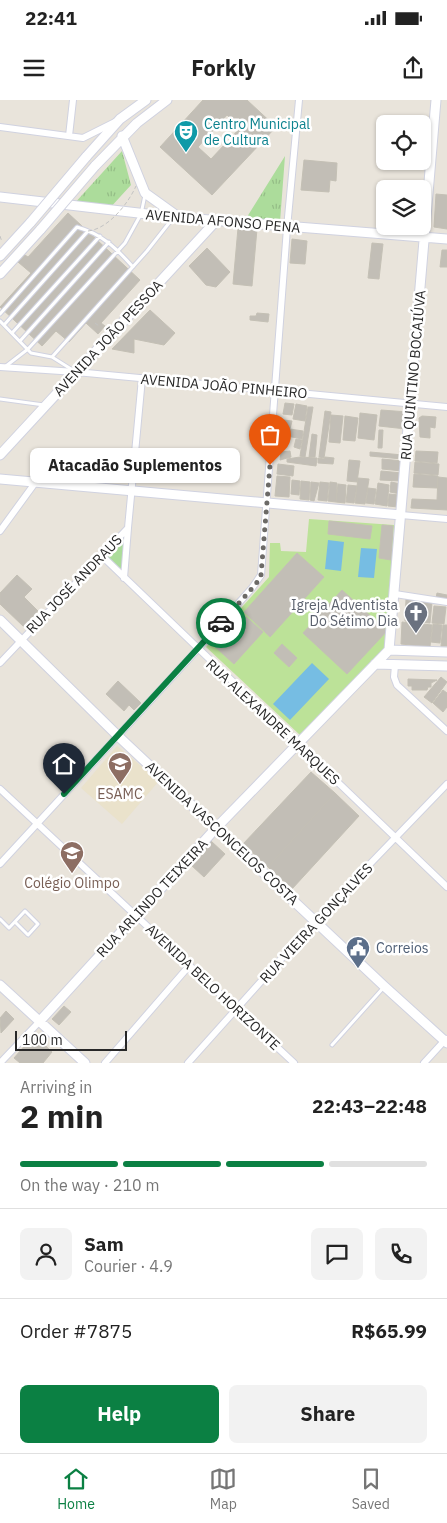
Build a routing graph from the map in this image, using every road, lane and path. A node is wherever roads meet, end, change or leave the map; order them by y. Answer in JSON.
{"nodes":[{"id":1,"x":73,"y":100,"type":"edge"},
{"id":2,"x":146,"y":100,"type":"edge"},
{"id":3,"x":167,"y":100,"type":"edge"},
{"id":4,"x":299,"y":100,"type":"edge"},
{"id":5,"x":436,"y":100,"type":"edge"},
{"id":6,"x":120,"y":119,"type":"junction"},
{"id":7,"x":0,"y":127,"type":"edge"},
{"id":8,"x":69,"y":136,"type":"junction"},
{"id":9,"x":122,"y":136,"type":"junction"},
{"id":10,"x":136,"y":186,"type":"dead end"},
{"id":11,"x":145,"y":193,"type":"junction"},
{"id":12,"x":0,"y":197,"type":"edge"},
{"id":13,"x":141,"y":214,"type":"junction"},
{"id":14,"x":177,"y":218,"type":"junction"},
{"id":15,"x":216,"y":221,"type":"junction"},
{"id":16,"x":287,"y":228,"type":"junction"},
{"id":17,"x":88,"y":231,"type":"junction"},
{"id":18,"x":100,"y":236,"type":"junction"},
{"id":19,"x":425,"y":237,"type":"junction"},
{"id":20,"x":447,"y":239,"type":"edge"},
{"id":21,"x":108,"y":242,"type":"junction"},
{"id":22,"x":117,"y":250,"type":"junction"},
{"id":23,"x":0,"y":256,"type":"edge"},
{"id":24,"x":133,"y":267,"type":"junction"},
{"id":25,"x":0,"y":274,"type":"edge"},
{"id":26,"x":0,"y":314,"type":"edge"},
{"id":27,"x":0,"y":321,"type":"edge"},
{"id":28,"x":95,"y":323,"type":"dead end"},
{"id":29,"x":4,"y":325,"type":"junction"},
{"id":30,"x":99,"y":326,"type":"dead end"},
{"id":31,"x":12,"y":333,"type":"junction"},
{"id":32,"x":20,"y":341,"type":"junction"},
{"id":33,"x":28,"y":349,"type":"junction"},
{"id":34,"x":52,"y":357,"type":"junction"},
{"id":35,"x":2,"y":368,"type":"edge"},
{"id":36,"x":76,"y":372,"type":"junction"},
{"id":37,"x":142,"y":378,"type":"junction"},
{"id":38,"x":276,"y":390,"type":"junction"},
{"id":39,"x":0,"y":399,"type":"edge"},
{"id":40,"x":412,"y":403,"type":"junction"},
{"id":41,"x":45,"y":406,"type":"junction"},
{"id":42,"x":447,"y":408,"type":"edge"},
{"id":43,"x":0,"y":455,"type":"edge"},
{"id":44,"x":0,"y":479,"type":"edge"},
{"id":45,"x":35,"y":483,"type":"junction"},
{"id":46,"x":131,"y":490,"type":"junction"},
{"id":47,"x":266,"y":502,"type":"junction"},
{"id":48,"x":400,"y":515,"type":"junction"},
{"id":49,"x":447,"y":519,"type":"edge"},
{"id":50,"x":128,"y":528,"type":"junction"},
{"id":51,"x":0,"y":531,"type":"edge"},
{"id":52,"x":100,"y":555,"type":"junction"},
{"id":53,"x":124,"y":578,"type":"junction"},
{"id":54,"x":395,"y":594,"type":"junction"},
{"id":55,"x":447,"y":602,"type":"edge"},
{"id":56,"x":0,"y":620,"type":"edge"},
{"id":57,"x":21,"y":640,"type":"junction"},
{"id":58,"x":197,"y":650,"type":"junction"},
{"id":59,"x":389,"y":650,"type":"junction"},
{"id":60,"x":447,"y":652,"type":"edge"},
{"id":61,"x":0,"y":663,"type":"edge"},
{"id":62,"x":375,"y":664,"type":"junction"},
{"id":63,"x":395,"y":665,"type":"junction"},
{"id":64,"x":447,"y":666,"type":"edge"},
{"id":65,"x":447,"y":731,"type":"edge"},
{"id":66,"x":118,"y":735,"type":"junction"},
{"id":67,"x":297,"y":743,"type":"junction"},
{"id":68,"x":447,"y":784,"type":"edge"},
{"id":69,"x":0,"y":789,"type":"edge"},
{"id":70,"x":37,"y":824,"type":"junction"},
{"id":71,"x":217,"y":827,"type":"junction"},
{"id":72,"x":395,"y":839,"type":"junction"},
{"id":73,"x":0,"y":864,"type":"edge"},
{"id":74,"x":447,"y":887,"type":"edge"},
{"id":75,"x":136,"y":915,"type":"junction"},
{"id":76,"x":0,"y":919,"type":"edge"},
{"id":77,"x":315,"y":921,"type":"junction"},
{"id":78,"x":15,"y":922,"type":"junction"},
{"id":79,"x":189,"y":966,"type":"junction"},
{"id":80,"x":0,"y":985,"type":"edge"},
{"id":81,"x":384,"y":986,"type":"junction"},
{"id":82,"x":236,"y":1010,"type":"junction"},
{"id":83,"x":39,"y":1022,"type":"junction"},
{"id":84,"x":446,"y":1041,"type":"edge"},
{"id":85,"x":332,"y":1045,"type":"dead end"},
{"id":86,"x":0,"y":1063,"type":"edge"},
{"id":87,"x":85,"y":1063,"type":"edge"},
{"id":88,"x":105,"y":1063,"type":"edge"},
{"id":89,"x":188,"y":1063,"type":"edge"},
{"id":90,"x":294,"y":1063,"type":"edge"},
{"id":91,"x":424,"y":1063,"type":"edge"}],
"edges":[{"from":1,"to":8,"type":"street"},
{"from":2,"to":6,"type":"street"},
{"from":3,"to":9,"type":"street"},
{"from":4,"to":16,"type":"street"},
{"from":5,"to":19,"type":"street","name":"RUA QUINTINO BOCAIÚVA"},
{"from":6,"to":8,"type":"street"},
{"from":6,"to":23,"type":"street","bridge":true},
{"from":7,"to":8,"type":"street"},
{"from":9,"to":11,"type":"street"},
{"from":9,"to":25,"type":"street","bridge":true},
{"from":10,"to":17,"type":"path","bridge":true},
{"from":11,"to":13,"type":"lane"},
{"from":11,"to":14,"type":"street"},
{"from":12,"to":13,"type":"street","name":"AVENIDA AFONSO PENA"},
{"from":13,"to":14,"type":"street","name":"AVENIDA AFONSO PENA"},
{"from":13,"to":22,"type":"lane"},
{"from":14,"to":15,"type":"street","name":"AVENIDA AFONSO PENA"},
{"from":14,"to":24,"type":"lane"},
{"from":15,"to":16,"type":"street","name":"AVENIDA AFONSO PENA"},
{"from":15,"to":36,"type":"street","name":"AVENIDA JOÃO PESSOA"},
{"from":16,"to":19,"type":"street","name":"AVENIDA AFONSO PENA"},
{"from":16,"to":38,"type":"street"},
{"from":17,"to":18,"type":"lane"},
{"from":17,"to":26,"type":"lane"},
{"from":17,"to":29,"type":"lane"},
{"from":18,"to":21,"type":"lane"},
{"from":18,"to":31,"type":"lane"},
{"from":19,"to":20,"type":"street","name":"AVENIDA AFONSO PENA"},
{"from":19,"to":40,"type":"street","name":"RUA QUINTINO BOCAIÚVA"},
{"from":21,"to":22,"type":"lane"},
{"from":21,"to":32,"type":"lane"},
{"from":22,"to":24,"type":"lane"},
{"from":22,"to":33,"type":"lane"},
{"from":24,"to":34,"type":"lane"},
{"from":27,"to":29,"type":"lane"},
{"from":28,"to":30,"type":"path"},
{"from":29,"to":31,"type":"lane"},
{"from":31,"to":32,"type":"lane"},
{"from":32,"to":33,"type":"lane"},
{"from":33,"to":34,"type":"lane"},
{"from":33,"to":35,"type":"lane"},
{"from":34,"to":36,"type":"lane"},
{"from":35,"to":36,"type":"street","name":"AVENIDA JOÃO PINHEIRO"},
{"from":36,"to":37,"type":"street","name":"AVENIDA JOÃO PINHEIRO"},
{"from":36,"to":41,"type":"street","name":"AVENIDA JOÃO PESSOA"},
{"from":37,"to":38,"type":"street","name":"AVENIDA JOÃO PINHEIRO"},
{"from":37,"to":46,"type":"street","name":"RUA JOSÉ ANDRAUS"},
{"from":38,"to":40,"type":"street","name":"AVENIDA JOÃO PINHEIRO"},
{"from":38,"to":47,"type":"street"},
{"from":39,"to":41,"type":"lane"},
{"from":40,"to":42,"type":"street","name":"AVENIDA JOÃO PINHEIRO"},
{"from":40,"to":48,"type":"street","name":"RUA QUINTINO BOCAIÚVA"},
{"from":41,"to":43,"type":"street","name":"AVENIDA JOÃO PESSOA"},
{"from":44,"to":45,"type":"street"},
{"from":45,"to":46,"type":"street"},
{"from":45,"to":51,"type":"street"},
{"from":46,"to":47,"type":"street"},
{"from":46,"to":50,"type":"street","name":"RUA JOSÉ ANDRAUS"},
{"from":47,"to":48,"type":"street"},
{"from":47,"to":58,"type":"street"},
{"from":48,"to":49,"type":"street"},
{"from":48,"to":54,"type":"street","name":"RUA QUINTINO BOCAIÚVA"},
{"from":50,"to":52,"type":"street","name":"RUA JOSÉ ANDRAUS"},
{"from":50,"to":53,"type":"street"},
{"from":52,"to":53,"type":"street","name":"RUA ALEXANDRE MARQUES"},
{"from":52,"to":57,"type":"street","name":"RUA JOSÉ ANDRAUS"},
{"from":53,"to":58,"type":"street","name":"RUA ALEXANDRE MARQUES"},
{"from":54,"to":55,"type":"street"},
{"from":54,"to":59,"type":"street","name":"RUA QUINTINO BOCAIÚVA"},
{"from":56,"to":57,"type":"street","name":"AVENIDA VASCONCELOS COSTA"},
{"from":57,"to":61,"type":"street","name":"RUA JOSÉ ANDRAUS"},
{"from":57,"to":66,"type":"street","name":"AVENIDA VASCONCELOS COSTA"},
{"from":58,"to":66,"type":"street"},
{"from":58,"to":67,"type":"street","name":"RUA ALEXANDRE MARQUES"},
{"from":59,"to":60,"type":"street"},
{"from":59,"to":62,"type":"street","name":"RUA ARLINDO TEIXEIRA"},
{"from":62,"to":63,"type":"street"},
{"from":62,"to":67,"type":"street","name":"RUA ARLINDO TEIXEIRA"},
{"from":63,"to":64,"type":"street"},
{"from":63,"to":65,"type":"street"},
{"from":66,"to":70,"type":"street"},
{"from":66,"to":71,"type":"street","name":"AVENIDA VASCONCELOS COSTA"},
{"from":67,"to":71,"type":"street","name":"RUA ARLINDO TEIXEIRA"},
{"from":67,"to":72,"type":"street","name":"RUA ALEXANDRE MARQUES"},
{"from":68,"to":72,"type":"street","name":"RUA VIEIRA GONÇALVES"},
{"from":69,"to":70,"type":"street","name":"AVENIDA BELO HORIZONTE"},
{"from":70,"to":73,"type":"street"},
{"from":70,"to":75,"type":"street","name":"AVENIDA BELO HORIZONTE"},
{"from":71,"to":75,"type":"street","name":"RUA ARLINDO TEIXEIRA"},
{"from":71,"to":77,"type":"street","name":"AVENIDA VASCONCELOS COSTA"},
{"from":72,"to":74,"type":"street","name":"RUA ALEXANDRE MARQUES"},
{"from":72,"to":77,"type":"street","name":"RUA VIEIRA GONÇALVES"},
{"from":75,"to":79,"type":"street","name":"AVENIDA BELO HORIZONTE"},
{"from":75,"to":83,"type":"street","name":"RUA ARLINDO TEIXEIRA"},
{"from":76,"to":78,"type":"lane"},
{"from":77,"to":81,"type":"street","name":"AVENIDA VASCONCELOS COSTA"},
{"from":77,"to":82,"type":"street","name":"RUA VIEIRA GONÇALVES"},
{"from":78,"to":78,"type":"lane"},
{"from":79,"to":82,"type":"street","name":"AVENIDA BELO HORIZONTE"},
{"from":79,"to":88,"type":"street"},
{"from":80,"to":83,"type":"street"},
{"from":81,"to":84,"type":"street","name":"AVENIDA VASCONCELOS COSTA"},
{"from":81,"to":85,"type":"lane"},
{"from":82,"to":89,"type":"street","name":"RUA VIEIRA GONÇALVES"},
{"from":82,"to":90,"type":"street","name":"AVENIDA BELO HORIZONTE"},
{"from":83,"to":86,"type":"street","name":"RUA ARLINDO TEIXEIRA"},
{"from":83,"to":87,"type":"street"},
{"from":84,"to":91,"type":"street"}]}
